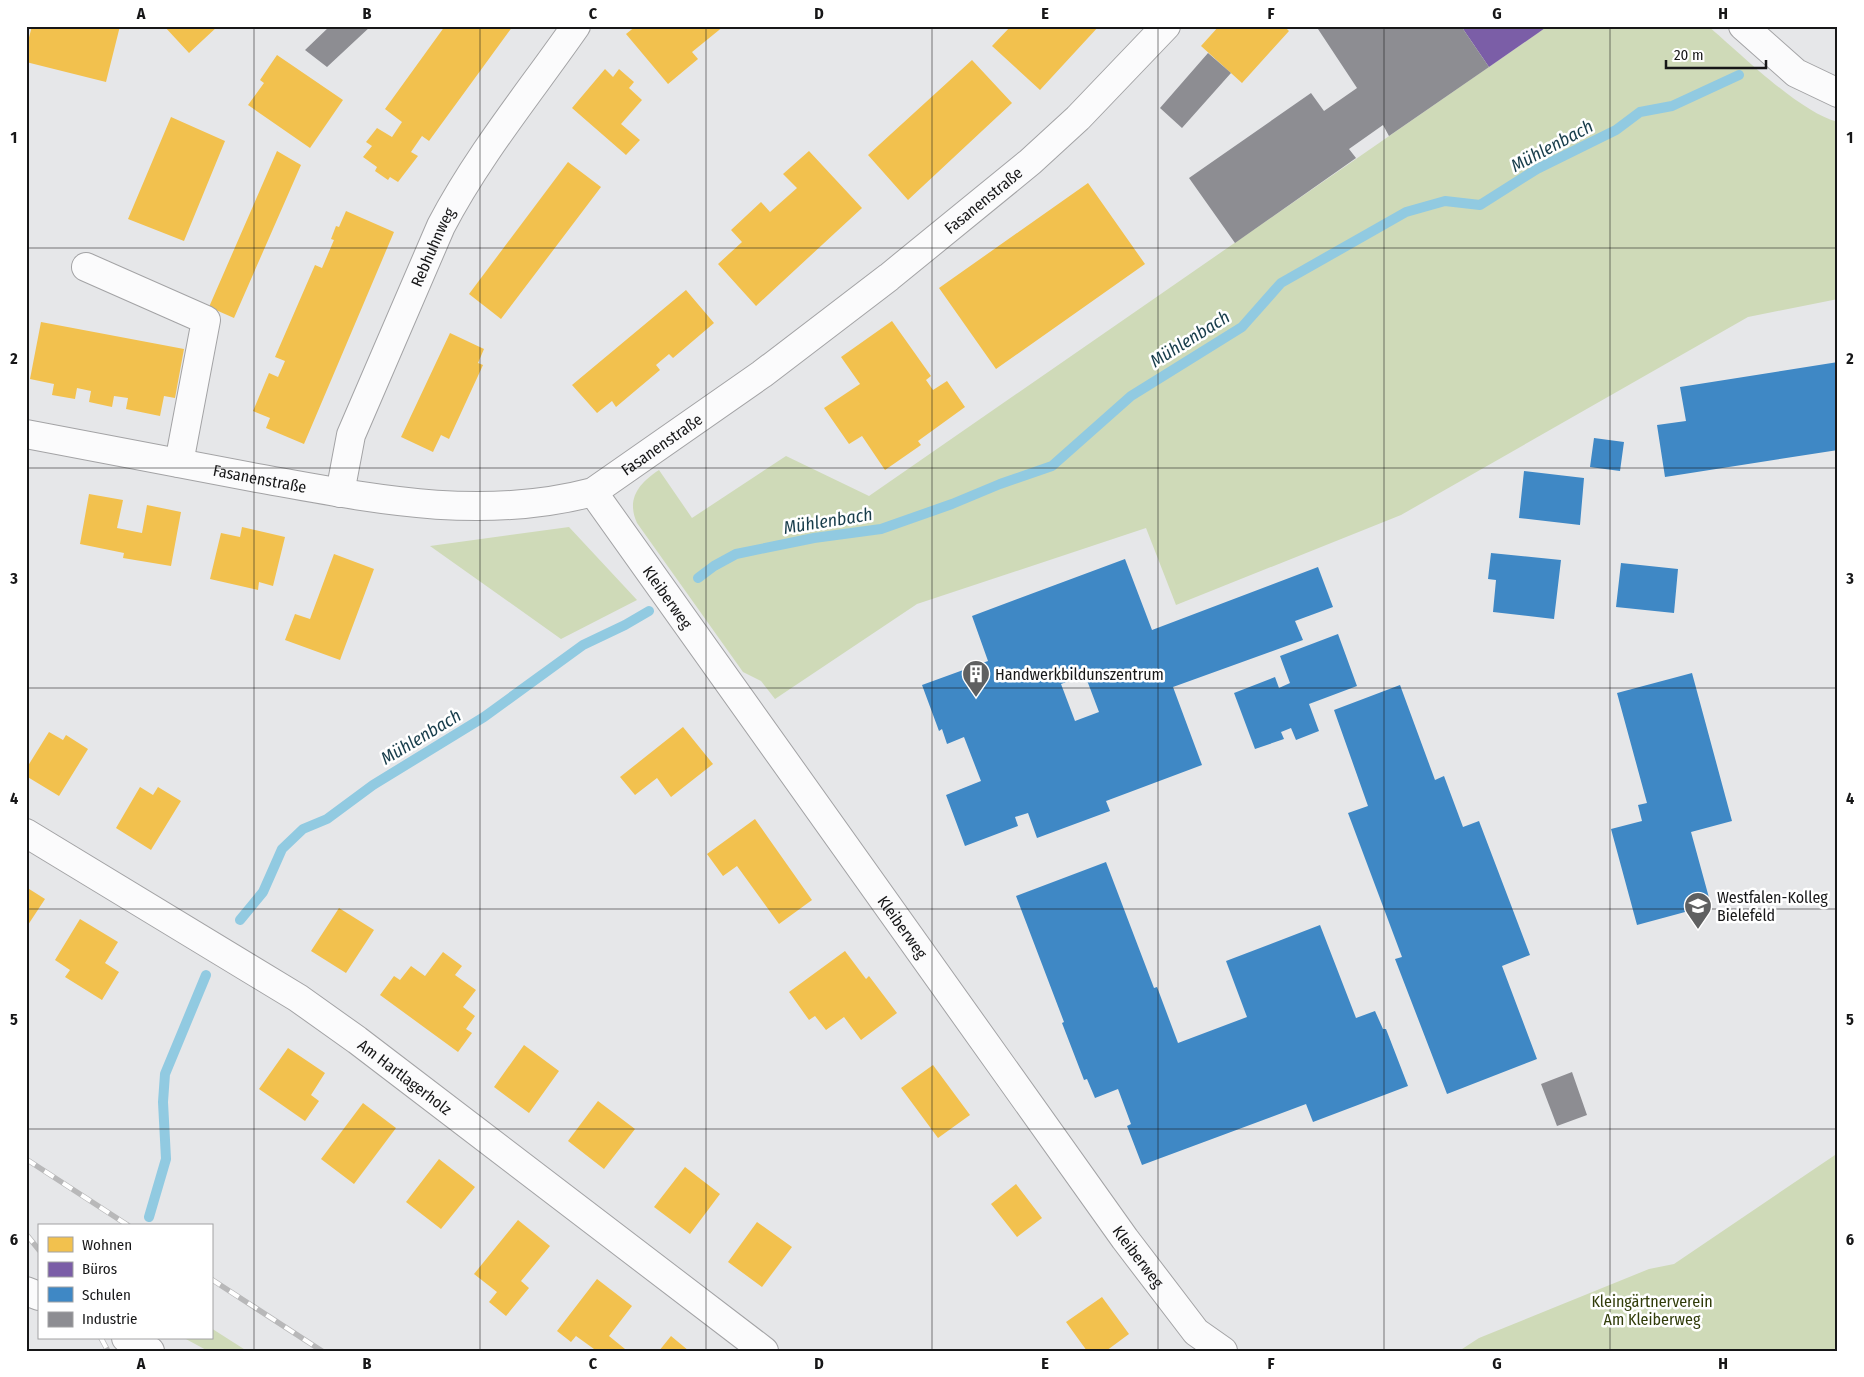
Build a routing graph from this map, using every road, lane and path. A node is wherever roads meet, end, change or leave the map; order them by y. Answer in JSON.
{"nodes":[{"id":1,"x":576,"y":26,"type":"edge"},
{"id":2,"x":1166,"y":26,"type":"edge"},
{"id":3,"x":1742,"y":26,"type":"edge"},
{"id":4,"x":1838,"y":93,"type":"edge"},
{"id":5,"x":86,"y":267,"type":"dead end"},
{"id":6,"x":26,"y":434,"type":"edge"},
{"id":7,"x":179,"y":463,"type":"junction"},
{"id":8,"x":593,"y":492,"type":"junction"},
{"id":9,"x":340,"y":493,"type":"junction"},
{"id":10,"x":26,"y":833,"type":"edge"},
{"id":11,"x":26,"y":1291,"type":"edge"},
{"id":12,"x":38,"y":1296,"type":"edge"},
{"id":13,"x":130,"y":1340,"type":"edge"},
{"id":14,"x":150,"y":1351,"type":"edge"},
{"id":15,"x":764,"y":1351,"type":"edge"},
{"id":16,"x":1223,"y":1351,"type":"edge"}],
"edges":[{"from":1,"to":9,"type":"street","name":"Rebhuhnweg"},
{"from":2,"to":8,"type":"street","name":"Fasanenstraße"},
{"from":3,"to":4,"type":"street"},
{"from":5,"to":7,"type":"street"},
{"from":6,"to":7,"type":"street","name":"Fasanenstraße"},
{"from":7,"to":9,"type":"street","name":"Fasanenstraße"},
{"from":8,"to":9,"type":"street","name":"Fasanenstraße"},
{"from":8,"to":16,"type":"street","name":"Kleiberweg"},
{"from":10,"to":15,"type":"street","name":"Am Hartlagerholz"},
{"from":11,"to":12,"type":"street"},
{"from":13,"to":14,"type":"street"}]}
